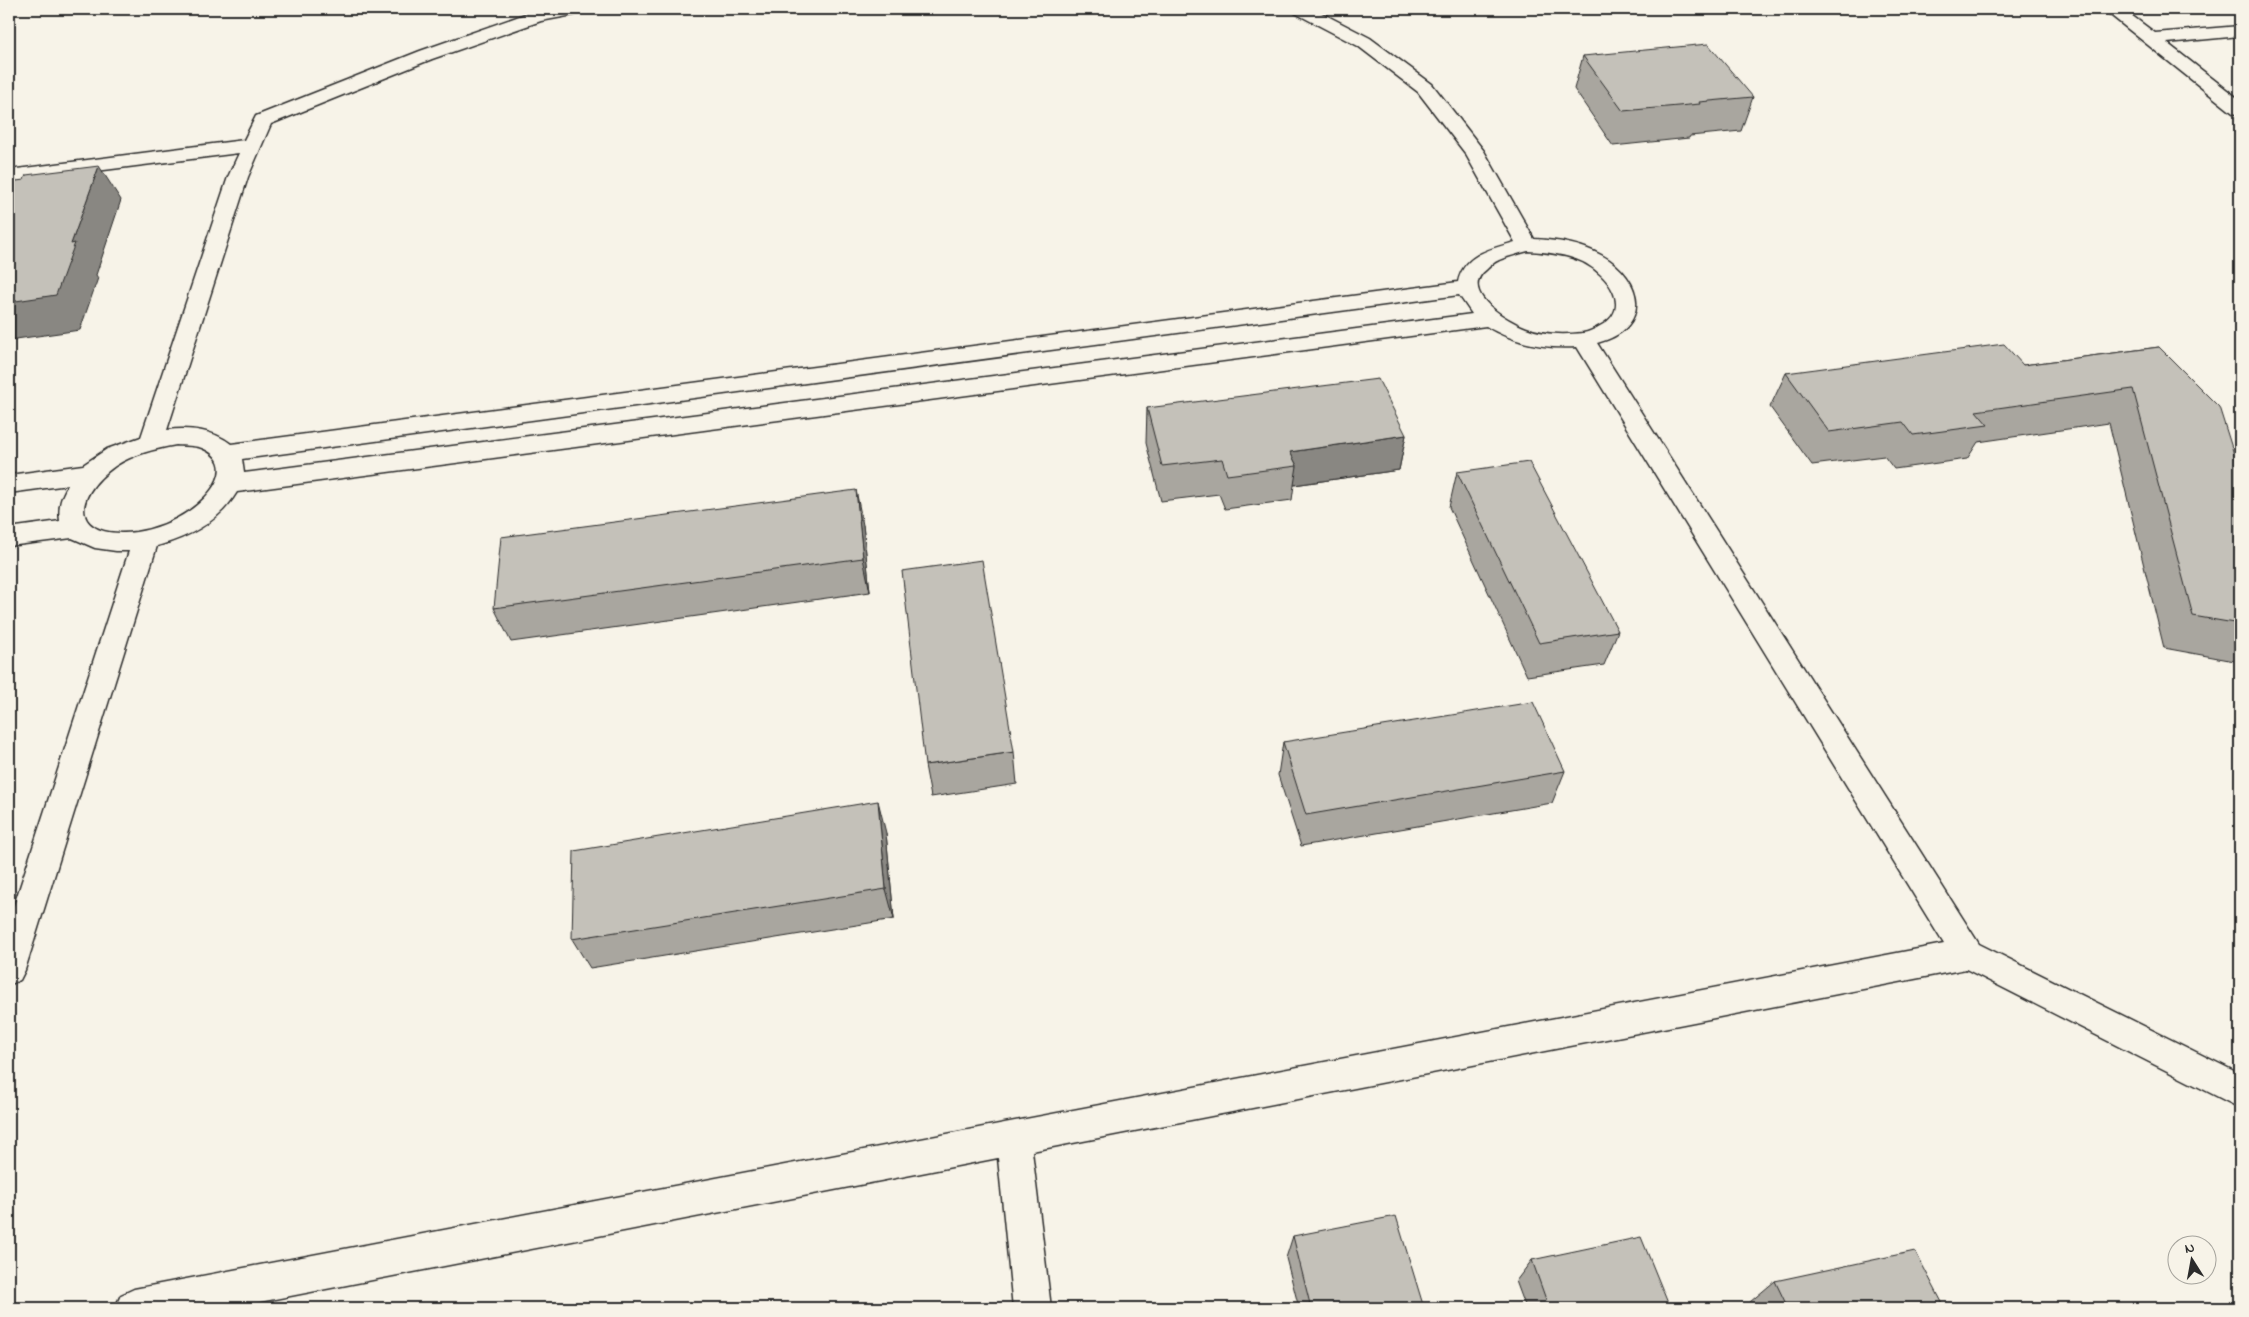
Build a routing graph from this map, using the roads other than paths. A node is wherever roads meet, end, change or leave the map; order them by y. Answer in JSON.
{"nodes":[{"id":1,"x":578,"y":9,"type":"edge"},
{"id":2,"x":1300,"y":9,"type":"edge"},
{"id":3,"x":2112,"y":9,"type":"edge"},
{"id":4,"x":2240,"y":31,"type":"edge"},
{"id":5,"x":2153,"y":39,"type":"junction"},
{"id":6,"x":2240,"y":109,"type":"edge"},
{"id":7,"x":252,"y":145,"type":"junction"},
{"id":8,"x":9,"y":176,"type":"edge"},
{"id":9,"x":1528,"y":245,"type":"junction"},
{"id":10,"x":1467,"y":287,"type":"junction"},
{"id":11,"x":1487,"y":319,"type":"junction"},
{"id":12,"x":1584,"y":340,"type":"junction"},
{"id":13,"x":152,"y":441,"type":"junction"},
{"id":14,"x":228,"y":453,"type":"junction"},
{"id":15,"x":90,"y":473,"type":"junction"},
{"id":16,"x":9,"y":484,"type":"edge"},
{"id":17,"x":229,"y":484,"type":"junction"},
{"id":18,"x":75,"y":528,"type":"junction"},
{"id":19,"x":9,"y":537,"type":"edge"},
{"id":20,"x":146,"y":539,"type":"junction"},
{"id":21,"x":1968,"y":954,"type":"junction"},
{"id":22,"x":9,"y":970,"type":"edge"},
{"id":23,"x":2240,"y":1092,"type":"edge"},
{"id":24,"x":1013,"y":1138,"type":"junction"},
{"id":25,"x":134,"y":1308,"type":"edge"},
{"id":26,"x":1032,"y":1308,"type":"edge"}],
"edges":[{"from":1,"to":7,"type":"lane"},
{"from":2,"to":9,"type":"lane"},
{"from":3,"to":5,"type":"lane"},
{"from":4,"to":5,"type":"lane"},
{"from":5,"to":6,"type":"lane"},
{"from":7,"to":8,"type":"lane"},
{"from":7,"to":13,"type":"lane"},
{"from":9,"to":10,"type":"lane"},
{"from":9,"to":12,"type":"lane"},
{"from":10,"to":11,"type":"lane"},
{"from":10,"to":14,"type":"lane"},
{"from":11,"to":12,"type":"lane"},
{"from":11,"to":17,"type":"lane"},
{"from":12,"to":21,"type":"lane"},
{"from":13,"to":14,"type":"lane"},
{"from":13,"to":15,"type":"lane"},
{"from":14,"to":17,"type":"lane"},
{"from":15,"to":16,"type":"lane"},
{"from":15,"to":18,"type":"lane"},
{"from":17,"to":20,"type":"lane"},
{"from":18,"to":19,"type":"lane"},
{"from":18,"to":20,"type":"lane"},
{"from":20,"to":22,"type":"lane"},
{"from":21,"to":23,"type":"lane"},
{"from":21,"to":24,"type":"lane"},
{"from":24,"to":25,"type":"lane"},
{"from":24,"to":26,"type":"lane"}]}
